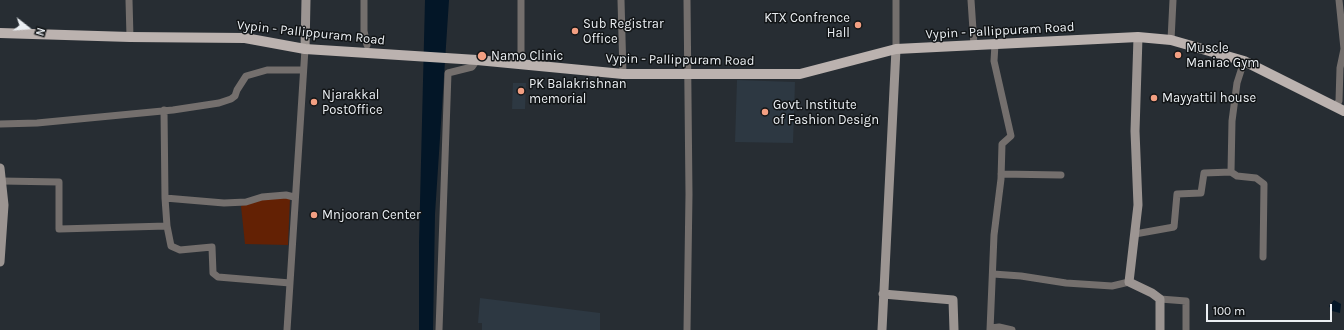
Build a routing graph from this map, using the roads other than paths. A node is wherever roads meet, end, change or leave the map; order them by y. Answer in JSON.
{"nodes":[{"id":1,"x":129,"y":0,"type":"edge"},
{"id":2,"x":306,"y":0,"type":"edge"},
{"id":3,"x":364,"y":0,"type":"edge"},
{"id":4,"x":521,"y":0,"type":"edge"},
{"id":5,"x":621,"y":0,"type":"edge"},
{"id":6,"x":687,"y":0,"type":"edge"},
{"id":7,"x":896,"y":0,"type":"edge"},
{"id":8,"x":971,"y":0,"type":"edge"},
{"id":9,"x":1173,"y":0,"type":"edge"},
{"id":10,"x":1339,"y":0,"type":"edge"},
{"id":11,"x":0,"y":33,"type":"edge"},
{"id":12,"x":130,"y":37,"type":"junction"},
{"id":13,"x":1138,"y":37,"type":"junction"},
{"id":14,"x":1171,"y":40,"type":"junction"},
{"id":15,"x":995,"y":44,"type":"junction"},
{"id":16,"x":367,"y":45,"type":"dead end"},
{"id":17,"x":974,"y":45,"type":"junction"},
{"id":18,"x":305,"y":48,"type":"junction"},
{"id":19,"x":896,"y":49,"type":"junction"},
{"id":20,"x":477,"y":60,"type":"junction"},
{"id":21,"x":1244,"y":61,"type":"junction"},
{"id":22,"x":522,"y":65,"type":"junction"},
{"id":23,"x":303,"y":70,"type":"junction"},
{"id":24,"x":623,"y":74,"type":"junction"},
{"id":25,"x":687,"y":74,"type":"junction"},
{"id":26,"x":1340,"y":109,"type":"edge"},
{"id":27,"x":164,"y":110,"type":"junction"},
{"id":28,"x":0,"y":124,"type":"edge"},
{"id":29,"x":0,"y":168,"type":"edge"},
{"id":30,"x":1231,"y":172,"type":"junction"},
{"id":31,"x":1001,"y":174,"type":"junction"},
{"id":32,"x":1061,"y":175,"type":"dead end"},
{"id":33,"x":2,"y":182,"type":"junction"},
{"id":34,"x":294,"y":197,"type":"junction"},
{"id":35,"x":165,"y":198,"type":"junction"},
{"id":36,"x":167,"y":226,"type":"junction"},
{"id":37,"x":1135,"y":234,"type":"junction"},
{"id":38,"x":1263,"y":257,"type":"dead end"},
{"id":39,"x":0,"y":259,"type":"edge"},
{"id":40,"x":0,"y":262,"type":"edge"},
{"id":41,"x":993,"y":274,"type":"junction"},
{"id":42,"x":1128,"y":282,"type":"junction"},
{"id":43,"x":290,"y":283,"type":"junction"},
{"id":44,"x":883,"y":294,"type":"junction"},
{"id":45,"x":1160,"y":299,"type":"junction"},
{"id":46,"x":991,"y":329,"type":"edge"},
{"id":47,"x":287,"y":330,"type":"edge"},
{"id":48,"x":439,"y":330,"type":"edge"},
{"id":49,"x":687,"y":330,"type":"edge"},
{"id":50,"x":882,"y":330,"type":"edge"},
{"id":51,"x":954,"y":330,"type":"edge"},
{"id":52,"x":1012,"y":330,"type":"edge"},
{"id":53,"x":1160,"y":330,"type":"edge"},
{"id":54,"x":1186,"y":330,"type":"edge"}],
"edges":[{"from":1,"to":12,"type":"street"},
{"from":2,"to":18,"type":"street"},
{"from":3,"to":16,"type":"street"},
{"from":4,"to":22,"type":"street"},
{"from":5,"to":24,"type":"street"},
{"from":6,"to":25,"type":"street"},
{"from":7,"to":19,"type":"street"},
{"from":8,"to":17,"type":"street"},
{"from":9,"to":14,"type":"street"},
{"from":10,"to":26,"type":"street"},
{"from":11,"to":12,"type":"main road","name":"Vypin - Pallippuram Road"},
{"from":12,"to":18,"type":"main road","name":"Vypin - Pallippuram Road"},
{"from":13,"to":14,"type":"main road","name":"Vypin - Pallippuram Road"},
{"from":13,"to":15,"type":"main road","name":"Vypin - Pallippuram Road"},
{"from":13,"to":37,"type":"street"},
{"from":14,"to":21,"type":"main road","name":"Vypin - Pallippuram Road"},
{"from":15,"to":17,"type":"main road","name":"Vypin - Pallippuram Road"},
{"from":15,"to":31,"type":"street"},
{"from":17,"to":19,"type":"main road","name":"Vypin - Pallippuram Road"},
{"from":18,"to":20,"type":"main road","name":"Vypin - Pallippuram Road"},
{"from":18,"to":23,"type":"street"},
{"from":19,"to":25,"type":"main road","name":"Vypin - Pallippuram Road"},
{"from":19,"to":44,"type":"street"},
{"from":20,"to":22,"type":"main road","name":"Vypin - Pallippuram Road"},
{"from":20,"to":48,"type":"street"},
{"from":21,"to":26,"type":"main road","name":"Vypin - Pallippuram Road"},
{"from":21,"to":30,"type":"street"},
{"from":22,"to":24,"type":"main road","name":"Vypin - Pallippuram Road"},
{"from":23,"to":27,"type":"street"},
{"from":23,"to":34,"type":"street"},
{"from":24,"to":25,"type":"main road","name":"Vypin - Pallippuram Road"},
{"from":25,"to":49,"type":"street"},
{"from":27,"to":28,"type":"street"},
{"from":27,"to":35,"type":"street"},
{"from":29,"to":33,"type":"street"},
{"from":30,"to":37,"type":"street"},
{"from":30,"to":38,"type":"street"},
{"from":31,"to":32,"type":"street"},
{"from":31,"to":41,"type":"street"},
{"from":33,"to":36,"type":"street"},
{"from":33,"to":39,"type":"street"},
{"from":34,"to":35,"type":"street"},
{"from":34,"to":43,"type":"street"},
{"from":35,"to":36,"type":"street"},
{"from":36,"to":43,"type":"street"},
{"from":37,"to":42,"type":"street"},
{"from":39,"to":40,"type":"street"},
{"from":41,"to":42,"type":"street"},
{"from":41,"to":46,"type":"street"},
{"from":42,"to":45,"type":"street"},
{"from":43,"to":47,"type":"street"},
{"from":44,"to":50,"type":"street"},
{"from":44,"to":51,"type":"street"},
{"from":45,"to":53,"type":"street"},
{"from":45,"to":54,"type":"street"},
{"from":46,"to":52,"type":"street"}]}
